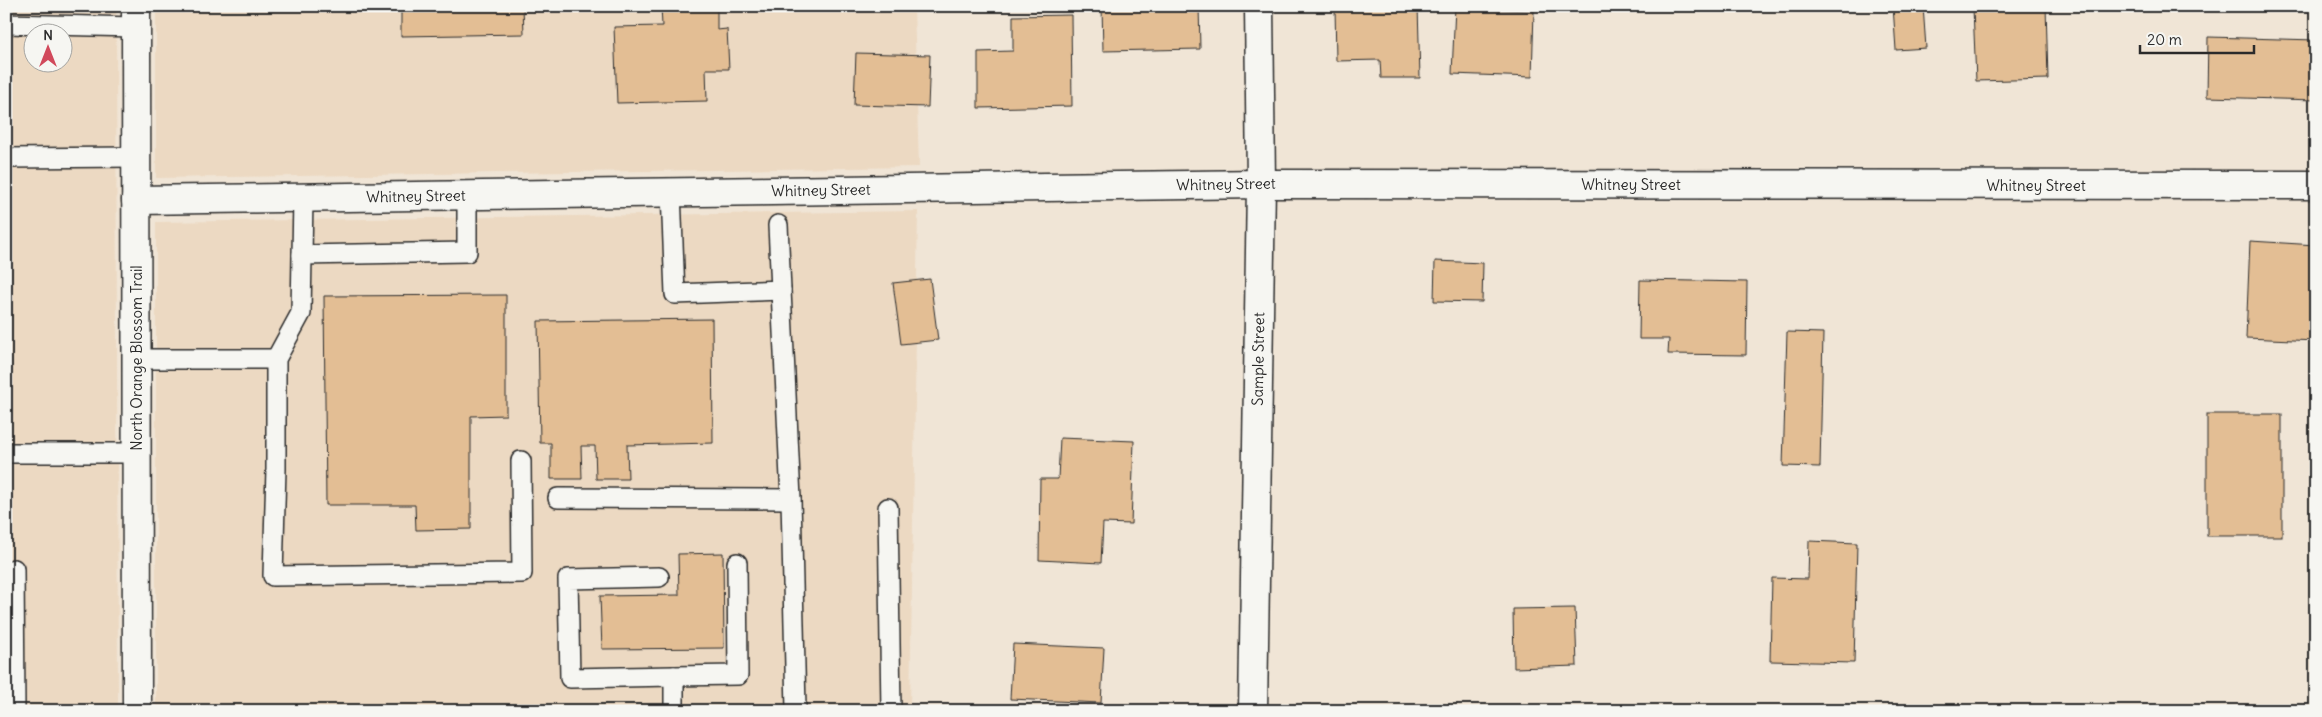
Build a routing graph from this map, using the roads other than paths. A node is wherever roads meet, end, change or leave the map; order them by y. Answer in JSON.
{"nodes":[{"id":1,"x":1259,"y":6,"type":"edge"},
{"id":2,"x":136,"y":17,"type":"edge"},
{"id":3,"x":6,"y":24,"type":"edge"},
{"id":4,"x":136,"y":157,"type":"junction"},
{"id":5,"x":6,"y":158,"type":"edge"},
{"id":6,"x":1261,"y":184,"type":"junction"},
{"id":7,"x":2316,"y":185,"type":"edge"},
{"id":8,"x":671,"y":192,"type":"junction"},
{"id":9,"x":467,"y":196,"type":"junction"},
{"id":10,"x":304,"y":198,"type":"junction"},
{"id":11,"x":136,"y":200,"type":"junction"},
{"id":12,"x":778,"y":225,"type":"dead end"},
{"id":13,"x":302,"y":255,"type":"junction"},
{"id":14,"x":781,"y":290,"type":"junction"},
{"id":15,"x":136,"y":359,"type":"junction"},
{"id":16,"x":276,"y":359,"type":"junction"},
{"id":17,"x":6,"y":453,"type":"edge"},
{"id":18,"x":136,"y":453,"type":"junction"},
{"id":19,"x":521,"y":461,"type":"dead end"},
{"id":20,"x":558,"y":498,"type":"dead end"},
{"id":21,"x":791,"y":499,"type":"junction"},
{"id":22,"x":888,"y":508,"type":"dead end"},
{"id":23,"x":738,"y":563,"type":"dead end"},
{"id":24,"x":14,"y":569,"type":"dead end"},
{"id":25,"x":659,"y":577,"type":"dead end"},
{"id":26,"x":674,"y":676,"type":"junction"},
{"id":27,"x":796,"y":709,"type":"dead end"},
{"id":28,"x":15,"y":711,"type":"edge"},
{"id":29,"x":137,"y":711,"type":"edge"},
{"id":30,"x":674,"y":711,"type":"edge"},
{"id":31,"x":891,"y":711,"type":"edge"},
{"id":32,"x":1253,"y":711,"type":"edge"}],
"edges":[{"from":1,"to":6,"type":"street","name":"Sample Street"},
{"from":2,"to":3,"type":"lane"},
{"from":2,"to":4,"type":"street","name":"North Orange Blossom Trail"},
{"from":4,"to":5,"type":"lane"},
{"from":4,"to":11,"type":"street","name":"North Orange Blossom Trail"},
{"from":6,"to":7,"type":"street","name":"Whitney Street"},
{"from":6,"to":8,"type":"street","name":"Whitney Street"},
{"from":6,"to":32,"type":"street","name":"Sample Street"},
{"from":8,"to":9,"type":"street","name":"Whitney Street"},
{"from":8,"to":14,"type":"lane"},
{"from":9,"to":10,"type":"street","name":"Whitney Street"},
{"from":9,"to":13,"type":"lane"},
{"from":10,"to":11,"type":"street","name":"Whitney Street"},
{"from":10,"to":13,"type":"lane"},
{"from":11,"to":15,"type":"street","name":"North Orange Blossom Trail"},
{"from":12,"to":14,"type":"lane"},
{"from":13,"to":16,"type":"lane"},
{"from":14,"to":21,"type":"lane"},
{"from":15,"to":16,"type":"lane"},
{"from":15,"to":18,"type":"street","name":"North Orange Blossom Trail"},
{"from":16,"to":19,"type":"lane"},
{"from":17,"to":18,"type":"lane"},
{"from":18,"to":29,"type":"street","name":"North Orange Blossom Trail"},
{"from":20,"to":21,"type":"lane"},
{"from":21,"to":27,"type":"lane"},
{"from":22,"to":31,"type":"lane"},
{"from":23,"to":26,"type":"lane"},
{"from":24,"to":28,"type":"lane"},
{"from":25,"to":26,"type":"lane"},
{"from":26,"to":30,"type":"lane"}]}
